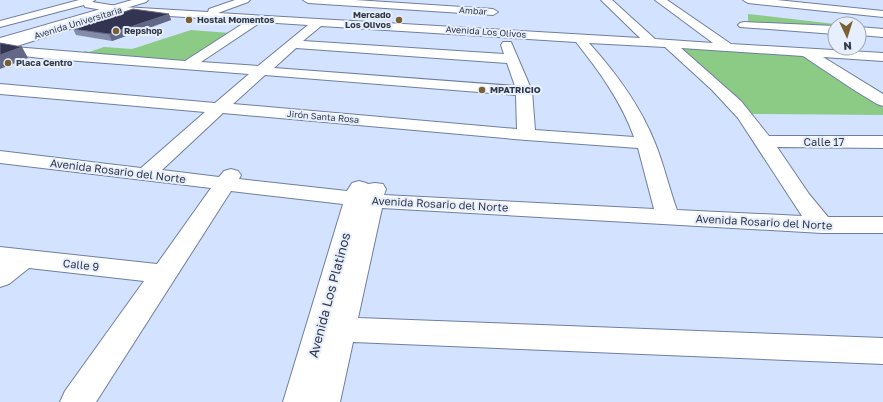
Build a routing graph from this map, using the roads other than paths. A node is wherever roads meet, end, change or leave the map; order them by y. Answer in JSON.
{"nodes":[{"id":1,"x":143,"y":0,"type":"edge"},
{"id":2,"x":156,"y":0,"type":"edge"},
{"id":3,"x":246,"y":0,"type":"edge"},
{"id":4,"x":308,"y":0,"type":"edge"},
{"id":5,"x":606,"y":0,"type":"edge"},
{"id":6,"x":660,"y":0,"type":"edge"},
{"id":7,"x":747,"y":0,"type":"edge"},
{"id":8,"x":491,"y":1,"type":"edge"},
{"id":9,"x":381,"y":2,"type":"edge"},
{"id":10,"x":89,"y":3,"type":"edge"},
{"id":11,"x":114,"y":6,"type":"edge"},
{"id":12,"x":493,"y":12,"type":"junction"},
{"id":13,"x":883,"y":14,"type":"edge"},
{"id":14,"x":204,"y":15,"type":"junction"},
{"id":15,"x":759,"y":15,"type":"dead end"},
{"id":16,"x":259,"y":18,"type":"junction"},
{"id":17,"x":318,"y":22,"type":"junction"},
{"id":18,"x":827,"y":22,"type":"edge"},
{"id":19,"x":0,"y":24,"type":"edge"},
{"id":20,"x":744,"y":25,"type":"junction"},
{"id":21,"x":867,"y":27,"type":"edge"},
{"id":22,"x":883,"y":29,"type":"edge"},
{"id":23,"x":0,"y":30,"type":"edge"},
{"id":24,"x":827,"y":30,"type":"edge"},
{"id":25,"x":867,"y":32,"type":"edge"},
{"id":26,"x":502,"y":33,"type":"junction"},
{"id":27,"x":883,"y":33,"type":"edge"},
{"id":28,"x":579,"y":38,"type":"junction"},
{"id":29,"x":0,"y":42,"type":"edge"},
{"id":30,"x":659,"y":43,"type":"junction"},
{"id":31,"x":293,"y":44,"type":"junction"},
{"id":32,"x":728,"y":47,"type":"junction"},
{"id":33,"x":0,"y":48,"type":"edge"},
{"id":34,"x":747,"y":48,"type":"junction"},
{"id":35,"x":806,"y":52,"type":"junction"},
{"id":36,"x":883,"y":57,"type":"edge"},
{"id":37,"x":511,"y":59,"type":"junction"},
{"id":38,"x":188,"y":65,"type":"junction"},
{"id":39,"x":261,"y":71,"type":"junction"},
{"id":40,"x":0,"y":89,"type":"edge"},
{"id":41,"x":524,"y":91,"type":"junction"},
{"id":42,"x":883,"y":101,"type":"edge"},
{"id":43,"x":219,"y":108,"type":"junction"},
{"id":44,"x":526,"y":135,"type":"junction"},
{"id":45,"x":765,"y":142,"type":"junction"},
{"id":46,"x":883,"y":142,"type":"edge"},
{"id":47,"x":646,"y":143,"type":"junction"},
{"id":48,"x":0,"y":147,"type":"edge"},
{"id":49,"x":0,"y":157,"type":"edge"},
{"id":50,"x":151,"y":170,"type":"junction"},
{"id":51,"x":227,"y":179,"type":"junction"},
{"id":52,"x":365,"y":194,"type":"junction"},
{"id":53,"x":666,"y":212,"type":"junction"},
{"id":54,"x":883,"y":214,"type":"edge"},
{"id":55,"x":816,"y":219,"type":"junction"},
{"id":56,"x":883,"y":226,"type":"edge"},
{"id":57,"x":12,"y":257,"type":"edge"},
{"id":58,"x":162,"y":274,"type":"junction"},
{"id":59,"x":0,"y":277,"type":"edge"},
{"id":60,"x":330,"y":329,"type":"junction"},
{"id":61,"x":883,"y":351,"type":"edge"},
{"id":62,"x":77,"y":402,"type":"edge"},
{"id":63,"x":300,"y":402,"type":"edge"},
{"id":64,"x":323,"y":402,"type":"edge"}],
"edges":[{"from":1,"to":11,"type":"street","name":"Avenida Universitaria"},
{"from":2,"to":11,"type":"street","name":"Avenida Universitaria"},
{"from":3,"to":14,"type":"street"},
{"from":4,"to":9,"type":"street","name":"Ambar"},
{"from":5,"to":30,"type":"street"},
{"from":6,"to":32,"type":"street"},
{"from":7,"to":13,"type":"street"},
{"from":7,"to":20,"type":"street"},
{"from":8,"to":12,"type":"street"},
{"from":9,"to":12,"type":"street","name":"Ambar"},
{"from":10,"to":11,"type":"street","name":"Avenida Los Olivos"},
{"from":10,"to":19,"type":"street","name":"Avenida Universitaria"},
{"from":10,"to":23,"type":"street","name":"Avenida Universitaria"},
{"from":11,"to":14,"type":"street","name":"Avenida Los Olivos"},
{"from":11,"to":29,"type":"street","name":"Avenida Universitaria"},
{"from":11,"to":33,"type":"street","name":"Avenida Universitaria"},
{"from":12,"to":26,"type":"street"},
{"from":14,"to":16,"type":"street","name":"Avenida Los Olivos"},
{"from":15,"to":18,"type":"street"},
{"from":16,"to":17,"type":"street","name":"Avenida Los Olivos"},
{"from":16,"to":38,"type":"street"},
{"from":17,"to":26,"type":"street","name":"Avenida Los Olivos"},
{"from":17,"to":31,"type":"street"},
{"from":20,"to":24,"type":"street"},
{"from":20,"to":34,"type":"street"},
{"from":21,"to":22,"type":"street"},
{"from":25,"to":27,"type":"street"},
{"from":26,"to":28,"type":"street","name":"Avenida Los Olivos"},
{"from":26,"to":37,"type":"street"},
{"from":28,"to":30,"type":"street","name":"Avenida Los Olivos"},
{"from":28,"to":47,"type":"street"},
{"from":30,"to":32,"type":"street","name":"Avenida Los Olivos"},
{"from":30,"to":45,"type":"street"},
{"from":31,"to":37,"type":"street"},
{"from":31,"to":39,"type":"street"},
{"from":32,"to":34,"type":"street","name":"Avenida Los Olivos"},
{"from":33,"to":38,"type":"street"},
{"from":34,"to":35,"type":"street","name":"Avenida Los Olivos"},
{"from":35,"to":36,"type":"street","name":"Avenida Los Olivos"},
{"from":35,"to":42,"type":"street"},
{"from":37,"to":41,"type":"street"},
{"from":38,"to":39,"type":"street"},
{"from":39,"to":41,"type":"street"},
{"from":39,"to":43,"type":"street"},
{"from":40,"to":43,"type":"street","name":"Jirón Santa Rosa"},
{"from":41,"to":44,"type":"street"},
{"from":43,"to":44,"type":"street","name":"Jirón Santa Rosa"},
{"from":43,"to":50,"type":"street"},
{"from":44,"to":47,"type":"street","name":"Jirón Santa Rosa"},
{"from":45,"to":46,"type":"street","name":"Calle 17"},
{"from":45,"to":55,"type":"street"},
{"from":47,"to":53,"type":"street"},
{"from":48,"to":50,"type":"street","name":"Avenida Rosario del Norte"},
{"from":49,"to":50,"type":"street","name":"Avenida Rosario del Norte"},
{"from":50,"to":51,"type":"street","name":"Avenida Rosario del Norte"},
{"from":51,"to":52,"type":"street","name":"Avenida Rosario del Norte"},
{"from":51,"to":58,"type":"street"},
{"from":52,"to":53,"type":"street","name":"Avenida Rosario del Norte"},
{"from":52,"to":60,"type":"street","name":"Avenida Los Platinos"},
{"from":53,"to":55,"type":"street","name":"Avenida Rosario del Norte"},
{"from":54,"to":55,"type":"street","name":"Avenida Rosario del Norte"},
{"from":55,"to":56,"type":"street","name":"Avenida Rosario del Norte"},
{"from":57,"to":58,"type":"street","name":"Calle 9"},
{"from":57,"to":59,"type":"street"},
{"from":58,"to":62,"type":"street"},
{"from":60,"to":61,"type":"street"},
{"from":60,"to":63,"type":"street","name":"Avenida Los Platinos"},
{"from":60,"to":64,"type":"street","name":"Avenida Los Platinos"}]}
